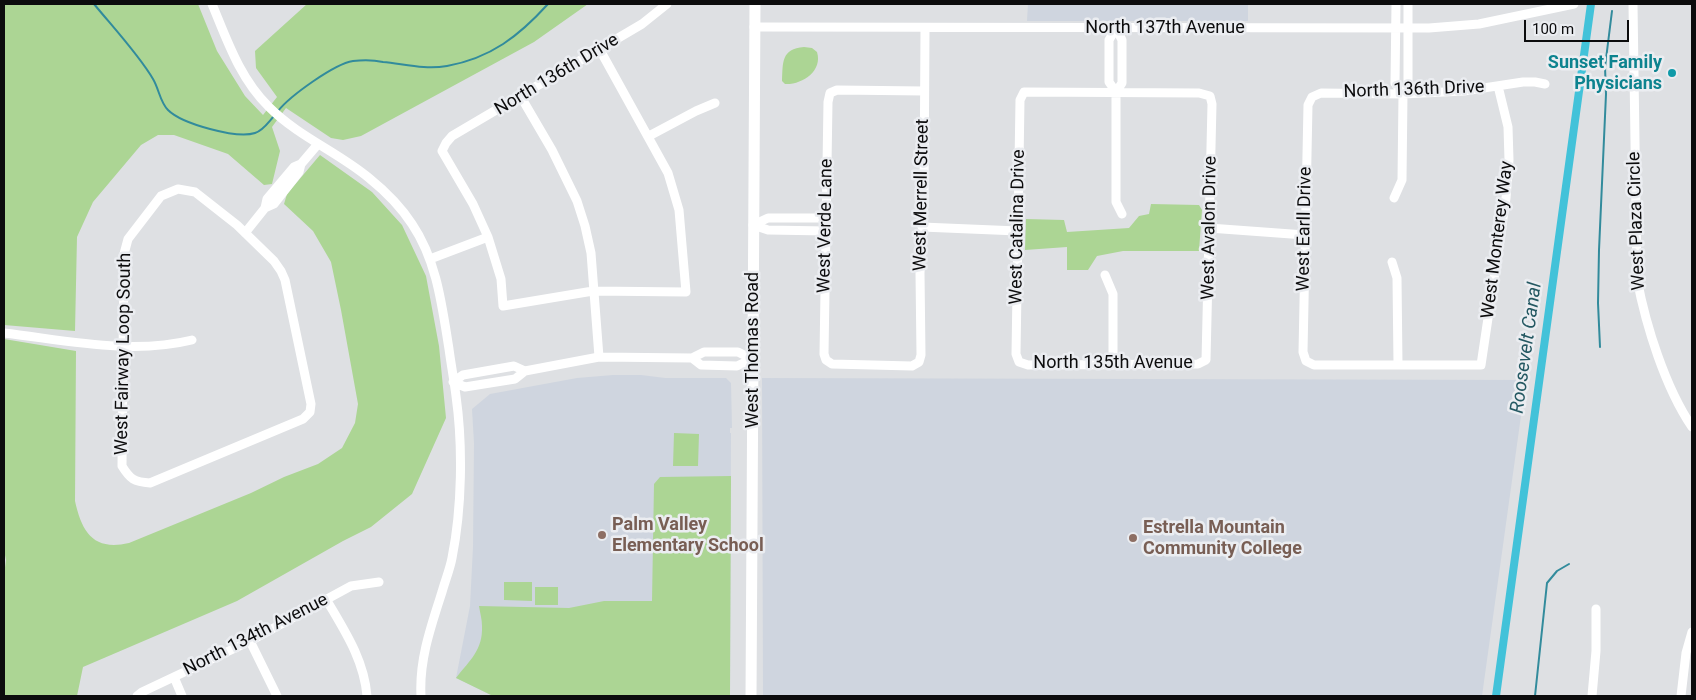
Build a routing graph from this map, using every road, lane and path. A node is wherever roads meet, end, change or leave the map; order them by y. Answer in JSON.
{"nodes":[{"id":1,"x":212,"y":4,"type":"edge"},
{"id":2,"x":667,"y":4,"type":"edge"},
{"id":3,"x":755,"y":4,"type":"edge"},
{"id":4,"x":1396,"y":4,"type":"edge"},
{"id":5,"x":1408,"y":4,"type":"edge"},
{"id":6,"x":1574,"y":4,"type":"edge"},
{"id":7,"x":1633,"y":4,"type":"edge"},
{"id":8,"x":754,"y":27,"type":"junction"},
{"id":9,"x":925,"y":28,"type":"junction"},
{"id":10,"x":1116,"y":28,"type":"junction"},
{"id":11,"x":1396,"y":28,"type":"junction"},
{"id":12,"x":1408,"y":28,"type":"junction"},
{"id":13,"x":600,"y":50,"type":"junction"},
{"id":14,"x":1545,"y":84,"type":"dead end"},
{"id":15,"x":1498,"y":86,"type":"junction"},
{"id":16,"x":924,"y":91,"type":"junction"},
{"id":17,"x":1116,"y":92,"type":"junction"},
{"id":18,"x":1403,"y":94,"type":"junction"},
{"id":19,"x":521,"y":97,"type":"junction"},
{"id":20,"x":1312,"y":97,"type":"joint"},
{"id":21,"x":716,"y":103,"type":"dead end"},
{"id":22,"x":649,"y":136,"type":"junction"},
{"id":23,"x":318,"y":144,"type":"junction"},
{"id":24,"x":1394,"y":198,"type":"dead end"},
{"id":25,"x":1122,"y":214,"type":"dead end"},
{"id":26,"x":827,"y":218,"type":"junction"},
{"id":27,"x":754,"y":225,"type":"junction"},
{"id":28,"x":922,"y":226,"type":"junction"},
{"id":29,"x":1209,"y":228,"type":"junction"},
{"id":30,"x":827,"y":231,"type":"junction"},
{"id":31,"x":1018,"y":231,"type":"junction"},
{"id":32,"x":245,"y":233,"type":"junction"},
{"id":33,"x":1304,"y":235,"type":"junction"},
{"id":34,"x":488,"y":237,"type":"junction"},
{"id":35,"x":430,"y":260,"type":"junction"},
{"id":36,"x":1392,"y":262,"type":"dead end"},
{"id":37,"x":1105,"y":275,"type":"dead end"},
{"id":38,"x":593,"y":291,"type":"junction"},
{"id":39,"x":4,"y":333,"type":"edge"},
{"id":40,"x":192,"y":340,"type":"dead end"},
{"id":41,"x":122,"y":347,"type":"junction"},
{"id":42,"x":599,"y":357,"type":"junction"},
{"id":43,"x":692,"y":358,"type":"junction"},
{"id":44,"x":752,"y":359,"type":"junction"},
{"id":45,"x":826,"y":360,"type":"joint"},
{"id":46,"x":1206,"y":360,"type":"joint"},
{"id":47,"x":1019,"y":362,"type":"joint"},
{"id":48,"x":1398,"y":364,"type":"junction"},
{"id":49,"x":1113,"y":365,"type":"junction"},
{"id":50,"x":453,"y":382,"type":"junction"},
{"id":51,"x":1692,"y":427,"type":"edge"},
{"id":52,"x":379,"y":582,"type":"dead end"},
{"id":53,"x":326,"y":599,"type":"junction"},
{"id":54,"x":1596,"y":609,"type":"dead end"},
{"id":55,"x":1692,"y":632,"type":"edge"},
{"id":56,"x":250,"y":641,"type":"junction"},
{"id":57,"x":174,"y":677,"type":"junction"},
{"id":58,"x":137,"y":696,"type":"edge"},
{"id":59,"x":182,"y":696,"type":"edge"},
{"id":60,"x":277,"y":696,"type":"edge"},
{"id":61,"x":367,"y":696,"type":"edge"},
{"id":62,"x":422,"y":696,"type":"edge"},
{"id":63,"x":751,"y":696,"type":"edge"},
{"id":64,"x":1592,"y":696,"type":"edge"},
{"id":65,"x":1681,"y":696,"type":"edge"}],
"edges":[{"from":1,"to":23,"type":"street"},
{"from":2,"to":13,"type":"street","name":"North 136th Drive"},
{"from":3,"to":8,"type":"main road","name":"West Thomas Road"},
{"from":4,"to":11,"type":"street"},
{"from":5,"to":12,"type":"street"},
{"from":6,"to":12,"type":"street","name":"North 137th Avenue"},
{"from":7,"to":51,"type":"street","name":"West Plaza Circle"},
{"from":8,"to":9,"type":"street","name":"North 137th Avenue"},
{"from":8,"to":27,"type":"main road","name":"West Thomas Road"},
{"from":9,"to":10,"type":"street","name":"North 137th Avenue"},
{"from":9,"to":16,"type":"street","name":"West Merrell Street"},
{"from":10,"to":11,"type":"street","name":"North 137th Avenue"},
{"from":10,"to":17,"type":"street"},
{"from":11,"to":12,"type":"street","name":"North 137th Avenue"},
{"from":11,"to":18,"type":"street"},
{"from":12,"to":18,"type":"street"},
{"from":13,"to":19,"type":"street","name":"North 136th Drive"},
{"from":13,"to":22,"type":"street"},
{"from":14,"to":15,"type":"street","name":"North 136th Drive"},
{"from":15,"to":18,"type":"street","name":"North 136th Drive"},
{"from":15,"to":48,"type":"street","name":"West Monterey Way"},
{"from":16,"to":26,"type":"street","name":"West Verde Lane"},
{"from":16,"to":28,"type":"street","name":"West Merrell Street"},
{"from":17,"to":25,"type":"street"},
{"from":17,"to":29,"type":"street","name":"West Avalon Drive"},
{"from":17,"to":31,"type":"street","name":"West Catalina Drive"},
{"from":18,"to":20,"type":"street","name":"North 136th Drive"},
{"from":18,"to":24,"type":"street"},
{"from":19,"to":34,"type":"street","name":"North 136th Drive"},
{"from":19,"to":38,"type":"street"},
{"from":20,"to":33,"type":"street","name":"West Earll Drive"},
{"from":21,"to":22,"type":"street"},
{"from":22,"to":38,"type":"street"},
{"from":23,"to":32,"type":"street"},
{"from":23,"to":35,"type":"street"},
{"from":26,"to":27,"type":"street"},
{"from":26,"to":30,"type":"street","name":"West Verde Lane"},
{"from":27,"to":30,"type":"street"},
{"from":27,"to":44,"type":"main road","name":"West Thomas Road"},
{"from":28,"to":31,"type":"street"},
{"from":28,"to":45,"type":"street","name":"West Merrell Street"},
{"from":29,"to":33,"type":"street"},
{"from":29,"to":46,"type":"street","name":"West Avalon Drive"},
{"from":30,"to":45,"type":"street","name":"West Verde Lane"},
{"from":31,"to":47,"type":"street","name":"West Catalina Drive"},
{"from":32,"to":41,"type":"street","name":"West Fairway Loop South"},
{"from":32,"to":41,"type":"street","name":"West Fairway Loop South"},
{"from":33,"to":48,"type":"street","name":"West Earll Drive"},
{"from":34,"to":35,"type":"street"},
{"from":34,"to":38,"type":"street"},
{"from":35,"to":50,"type":"street"},
{"from":36,"to":48,"type":"street"},
{"from":37,"to":49,"type":"street"},
{"from":38,"to":42,"type":"street"},
{"from":39,"to":41,"type":"street"},
{"from":40,"to":41,"type":"street"},
{"from":42,"to":43,"type":"street"},
{"from":42,"to":50,"type":"street"},
{"from":43,"to":44,"type":"street"},
{"from":43,"to":44,"type":"street"},
{"from":44,"to":63,"type":"main road","name":"West Thomas Road"},
{"from":46,"to":49,"type":"street","name":"North 135th Avenue"},
{"from":47,"to":49,"type":"street","name":"North 135th Avenue"},
{"from":50,"to":62,"type":"street"},
{"from":52,"to":53,"type":"street","name":"North 134th Avenue"},
{"from":53,"to":56,"type":"street","name":"North 134th Avenue"},
{"from":53,"to":61,"type":"street"},
{"from":54,"to":64,"type":"street"},
{"from":55,"to":65,"type":"street"},
{"from":56,"to":57,"type":"street","name":"North 134th Avenue"},
{"from":56,"to":60,"type":"street"},
{"from":57,"to":58,"type":"street","name":"North 134th Avenue"},
{"from":57,"to":59,"type":"street"}]}
